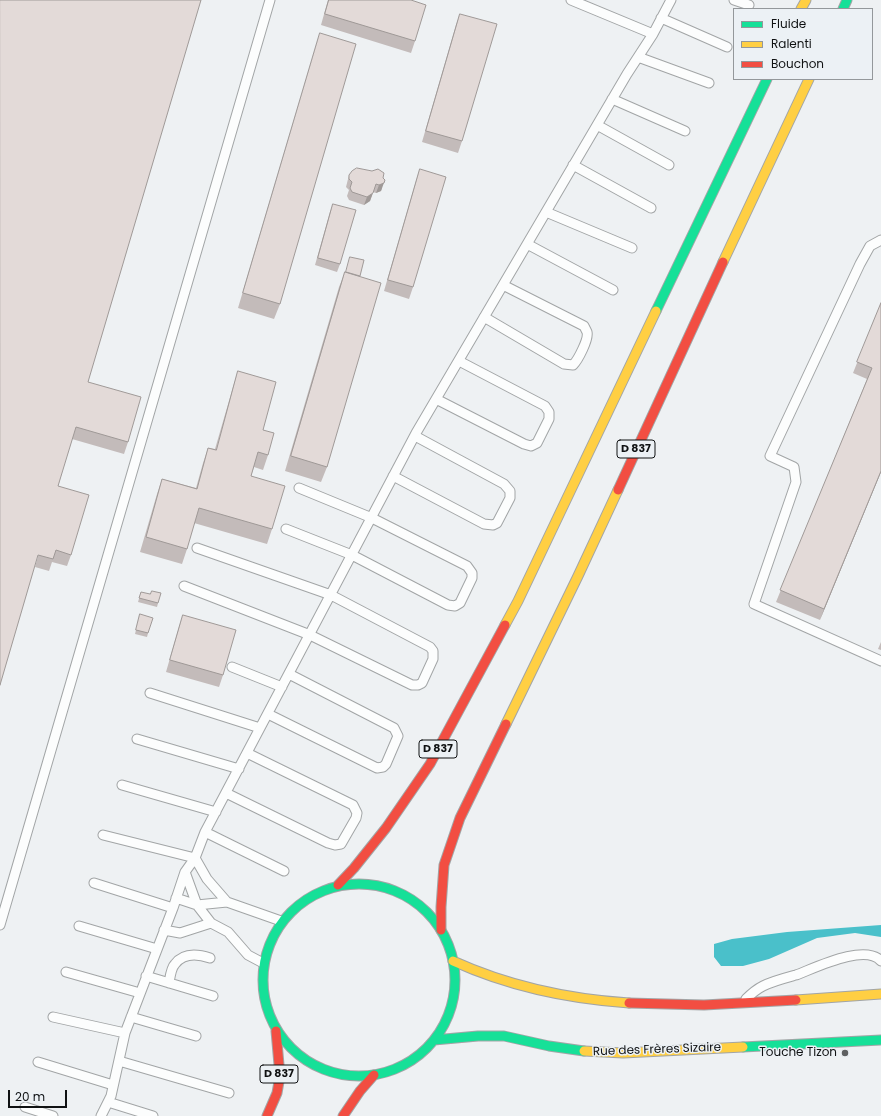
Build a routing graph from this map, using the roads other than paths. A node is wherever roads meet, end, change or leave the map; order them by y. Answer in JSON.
{"nodes":[{"id":1,"x":270,"y":0,"type":"edge"},
{"id":2,"x":571,"y":0,"type":"edge"},
{"id":3,"x":671,"y":0,"type":"edge"},
{"id":4,"x":734,"y":0,"type":"edge"},
{"id":5,"x":748,"y":5,"type":"dead end"},
{"id":6,"x":661,"y":18,"type":"junction"},
{"id":7,"x":653,"y":34,"type":"junction"},
{"id":8,"x":727,"y":47,"type":"dead end"},
{"id":9,"x":638,"y":57,"type":"junction"},
{"id":10,"x":768,"y":80,"type":"edge"},
{"id":11,"x":809,"y":80,"type":"edge"},
{"id":12,"x":709,"y":83,"type":"dead end"},
{"id":13,"x":612,"y":99,"type":"junction"},
{"id":14,"x":597,"y":125,"type":"junction"},
{"id":15,"x":685,"y":131,"type":"dead end"},
{"id":16,"x":573,"y":165,"type":"junction"},
{"id":17,"x":669,"y":165,"type":"dead end"},
{"id":18,"x":651,"y":208,"type":"dead end"},
{"id":19,"x":546,"y":212,"type":"junction"},
{"id":20,"x":881,"y":240,"type":"edge"},
{"id":21,"x":527,"y":244,"type":"junction"},
{"id":22,"x":632,"y":248,"type":"dead end"},
{"id":23,"x":503,"y":285,"type":"junction"},
{"id":24,"x":613,"y":290,"type":"dead end"},
{"id":25,"x":484,"y":318,"type":"junction"},
{"id":26,"x":459,"y":361,"type":"junction"},
{"id":27,"x":436,"y":399,"type":"junction"},
{"id":28,"x":414,"y":436,"type":"junction"},
{"id":29,"x":393,"y":476,"type":"junction"},
{"id":30,"x":299,"y":488,"type":"dead end"},
{"id":31,"x":372,"y":518,"type":"junction"},
{"id":32,"x":286,"y":529,"type":"dead end"},
{"id":33,"x":197,"y":548,"type":"dead end"},
{"id":34,"x":352,"y":555,"type":"junction"},
{"id":35,"x":184,"y":586,"type":"dead end"},
{"id":36,"x":331,"y":595,"type":"junction"},
{"id":37,"x":310,"y":635,"type":"junction"},
{"id":38,"x":881,"y":661,"type":"edge"},
{"id":39,"x":232,"y":667,"type":"dead end"},
{"id":40,"x":289,"y":674,"type":"junction"},
{"id":41,"x":282,"y":687,"type":"junction"},
{"id":42,"x":150,"y":693,"type":"dead end"},
{"id":43,"x":268,"y":714,"type":"junction"},
{"id":44,"x":260,"y":728,"type":"junction"},
{"id":45,"x":137,"y":739,"type":"dead end"},
{"id":46,"x":247,"y":754,"type":"junction"},
{"id":47,"x":239,"y":769,"type":"junction"},
{"id":48,"x":122,"y":785,"type":"dead end"},
{"id":49,"x":226,"y":793,"type":"junction"},
{"id":50,"x":216,"y":812,"type":"junction"},
{"id":51,"x":205,"y":832,"type":"junction"},
{"id":52,"x":104,"y":835,"type":"dead end"},
{"id":53,"x":195,"y":858,"type":"junction"},
{"id":54,"x":284,"y":871,"type":"dead end"},
{"id":55,"x":185,"y":872,"type":"junction"},
{"id":56,"x":94,"y":883,"type":"dead end"},
{"id":57,"x":338,"y":885,"type":"junction"},
{"id":58,"x":176,"y":898,"type":"junction"},
{"id":59,"x":227,"y":902,"type":"junction"},
{"id":60,"x":197,"y":905,"type":"junction"},
{"id":61,"x":172,"y":908,"type":"junction"},
{"id":62,"x":282,"y":921,"type":"junction"},
{"id":63,"x":211,"y":923,"type":"junction"},
{"id":64,"x":0,"y":925,"type":"edge"},
{"id":65,"x":79,"y":926,"type":"dead end"},
{"id":66,"x":164,"y":930,"type":"junction"},
{"id":67,"x":441,"y":930,"type":"junction"},
{"id":68,"x":157,"y":949,"type":"junction"},
{"id":69,"x":210,"y":958,"type":"dead end"},
{"id":70,"x":453,"y":961,"type":"junction"},
{"id":71,"x":881,"y":961,"type":"edge"},
{"id":72,"x":263,"y":963,"type":"junction"},
{"id":73,"x":66,"y":972,"type":"dead end"},
{"id":74,"x":146,"y":976,"type":"junction"},
{"id":75,"x":169,"y":983,"type":"junction"},
{"id":76,"x":140,"y":993,"type":"junction"},
{"id":77,"x":881,"y":994,"type":"edge"},
{"id":78,"x":213,"y":996,"type":"dead end"},
{"id":79,"x":740,"y":1004,"type":"junction"},
{"id":80,"x":53,"y":1017,"type":"dead end"},
{"id":81,"x":131,"y":1017,"type":"junction"},
{"id":82,"x":276,"y":1031,"type":"junction"},
{"id":83,"x":125,"y":1032,"type":"junction"},
{"id":84,"x":196,"y":1036,"type":"dead end"},
{"id":85,"x":434,"y":1040,"type":"junction"},
{"id":86,"x":881,"y":1040,"type":"edge"},
{"id":87,"x":119,"y":1060,"type":"junction"},
{"id":88,"x":38,"y":1062,"type":"dead end"},
{"id":89,"x":374,"y":1075,"type":"junction"},
{"id":90,"x":113,"y":1085,"type":"junction"},
{"id":91,"x":229,"y":1093,"type":"dead end"},
{"id":92,"x":108,"y":1102,"type":"junction"},
{"id":93,"x":25,"y":1107,"type":"dead end"},
{"id":94,"x":53,"y":1116,"type":"edge"},
{"id":95,"x":101,"y":1116,"type":"edge"},
{"id":96,"x":153,"y":1116,"type":"edge"},
{"id":97,"x":267,"y":1116,"type":"edge"},
{"id":98,"x":343,"y":1116,"type":"edge"}],
"edges":[{"from":1,"to":64,"type":"lane"},
{"from":2,"to":7,"type":"lane"},
{"from":3,"to":6,"type":"lane"},
{"from":4,"to":5,"type":"lane"},
{"from":6,"to":7,"type":"lane"},
{"from":6,"to":8,"type":"lane"},
{"from":7,"to":9,"type":"lane"},
{"from":9,"to":12,"type":"lane"},
{"from":9,"to":13,"type":"lane"},
{"from":10,"to":57,"type":"main road","number":"D 837"},
{"from":11,"to":67,"type":"main road","number":"D 837"},
{"from":13,"to":14,"type":"lane"},
{"from":13,"to":15,"type":"lane"},
{"from":14,"to":16,"type":"lane"},
{"from":14,"to":17,"type":"lane"},
{"from":16,"to":18,"type":"lane"},
{"from":16,"to":19,"type":"lane"},
{"from":19,"to":21,"type":"lane"},
{"from":19,"to":22,"type":"lane"},
{"from":20,"to":38,"type":"lane"},
{"from":21,"to":23,"type":"lane"},
{"from":21,"to":24,"type":"lane"},
{"from":23,"to":25,"type":"lane"},
{"from":23,"to":25,"type":"lane"},
{"from":25,"to":26,"type":"lane"},
{"from":26,"to":27,"type":"lane"},
{"from":26,"to":27,"type":"lane"},
{"from":27,"to":28,"type":"lane"},
{"from":28,"to":29,"type":"lane"},
{"from":28,"to":29,"type":"lane"},
{"from":29,"to":31,"type":"lane"},
{"from":30,"to":31,"type":"lane"},
{"from":31,"to":34,"type":"lane"},
{"from":31,"to":34,"type":"lane"},
{"from":32,"to":34,"type":"lane"},
{"from":33,"to":36,"type":"lane"},
{"from":34,"to":36,"type":"lane"},
{"from":35,"to":37,"type":"lane"},
{"from":36,"to":37,"type":"lane"},
{"from":36,"to":37,"type":"lane"},
{"from":37,"to":40,"type":"lane"},
{"from":39,"to":41,"type":"lane"},
{"from":40,"to":41,"type":"lane"},
{"from":40,"to":43,"type":"lane"},
{"from":41,"to":43,"type":"lane"},
{"from":42,"to":44,"type":"lane"},
{"from":43,"to":44,"type":"lane"},
{"from":44,"to":46,"type":"lane"},
{"from":45,"to":47,"type":"lane"},
{"from":46,"to":47,"type":"lane"},
{"from":46,"to":49,"type":"lane"},
{"from":47,"to":49,"type":"lane"},
{"from":48,"to":50,"type":"lane"},
{"from":49,"to":50,"type":"lane"},
{"from":50,"to":51,"type":"lane"},
{"from":51,"to":53,"type":"lane"},
{"from":51,"to":54,"type":"lane"},
{"from":52,"to":53,"type":"lane"},
{"from":53,"to":55,"type":"lane"},
{"from":53,"to":59,"type":"lane"},
{"from":55,"to":58,"type":"lane"},
{"from":55,"to":60,"type":"lane"},
{"from":56,"to":61,"type":"lane"},
{"from":57,"to":62,"type":"main road"},
{"from":57,"to":67,"type":"main road"},
{"from":58,"to":60,"type":"lane"},
{"from":58,"to":61,"type":"lane"},
{"from":59,"to":60,"type":"lane"},
{"from":59,"to":62,"type":"lane"},
{"from":60,"to":63,"type":"lane"},
{"from":61,"to":66,"type":"lane"},
{"from":62,"to":72,"type":"main road"},
{"from":63,"to":66,"type":"lane"},
{"from":63,"to":72,"type":"lane"},
{"from":65,"to":68,"type":"lane"},
{"from":66,"to":68,"type":"lane"},
{"from":67,"to":70,"type":"main road"},
{"from":68,"to":74,"type":"lane"},
{"from":69,"to":75,"type":"lane"},
{"from":70,"to":79,"type":"main road"},
{"from":70,"to":85,"type":"main road"},
{"from":71,"to":79,"type":"lane"},
{"from":72,"to":82,"type":"main road"},
{"from":73,"to":76,"type":"lane"},
{"from":74,"to":75,"type":"lane"},
{"from":74,"to":76,"type":"lane"},
{"from":75,"to":78,"type":"lane"},
{"from":76,"to":81,"type":"lane"},
{"from":77,"to":79,"type":"main road"},
{"from":80,"to":83,"type":"lane"},
{"from":81,"to":83,"type":"lane"},
{"from":81,"to":84,"type":"lane"},
{"from":82,"to":89,"type":"main road"},
{"from":82,"to":97,"type":"main road","number":"D 837"},
{"from":83,"to":87,"type":"lane"},
{"from":85,"to":86,"type":"main road","name":"Rue des Frères Sizaire"},
{"from":85,"to":89,"type":"main road"},
{"from":87,"to":90,"type":"lane"},
{"from":87,"to":91,"type":"lane"},
{"from":88,"to":90,"type":"lane"},
{"from":89,"to":98,"type":"main road"},
{"from":90,"to":92,"type":"lane"},
{"from":92,"to":95,"type":"lane"},
{"from":92,"to":96,"type":"lane"},
{"from":93,"to":94,"type":"lane"}]}
